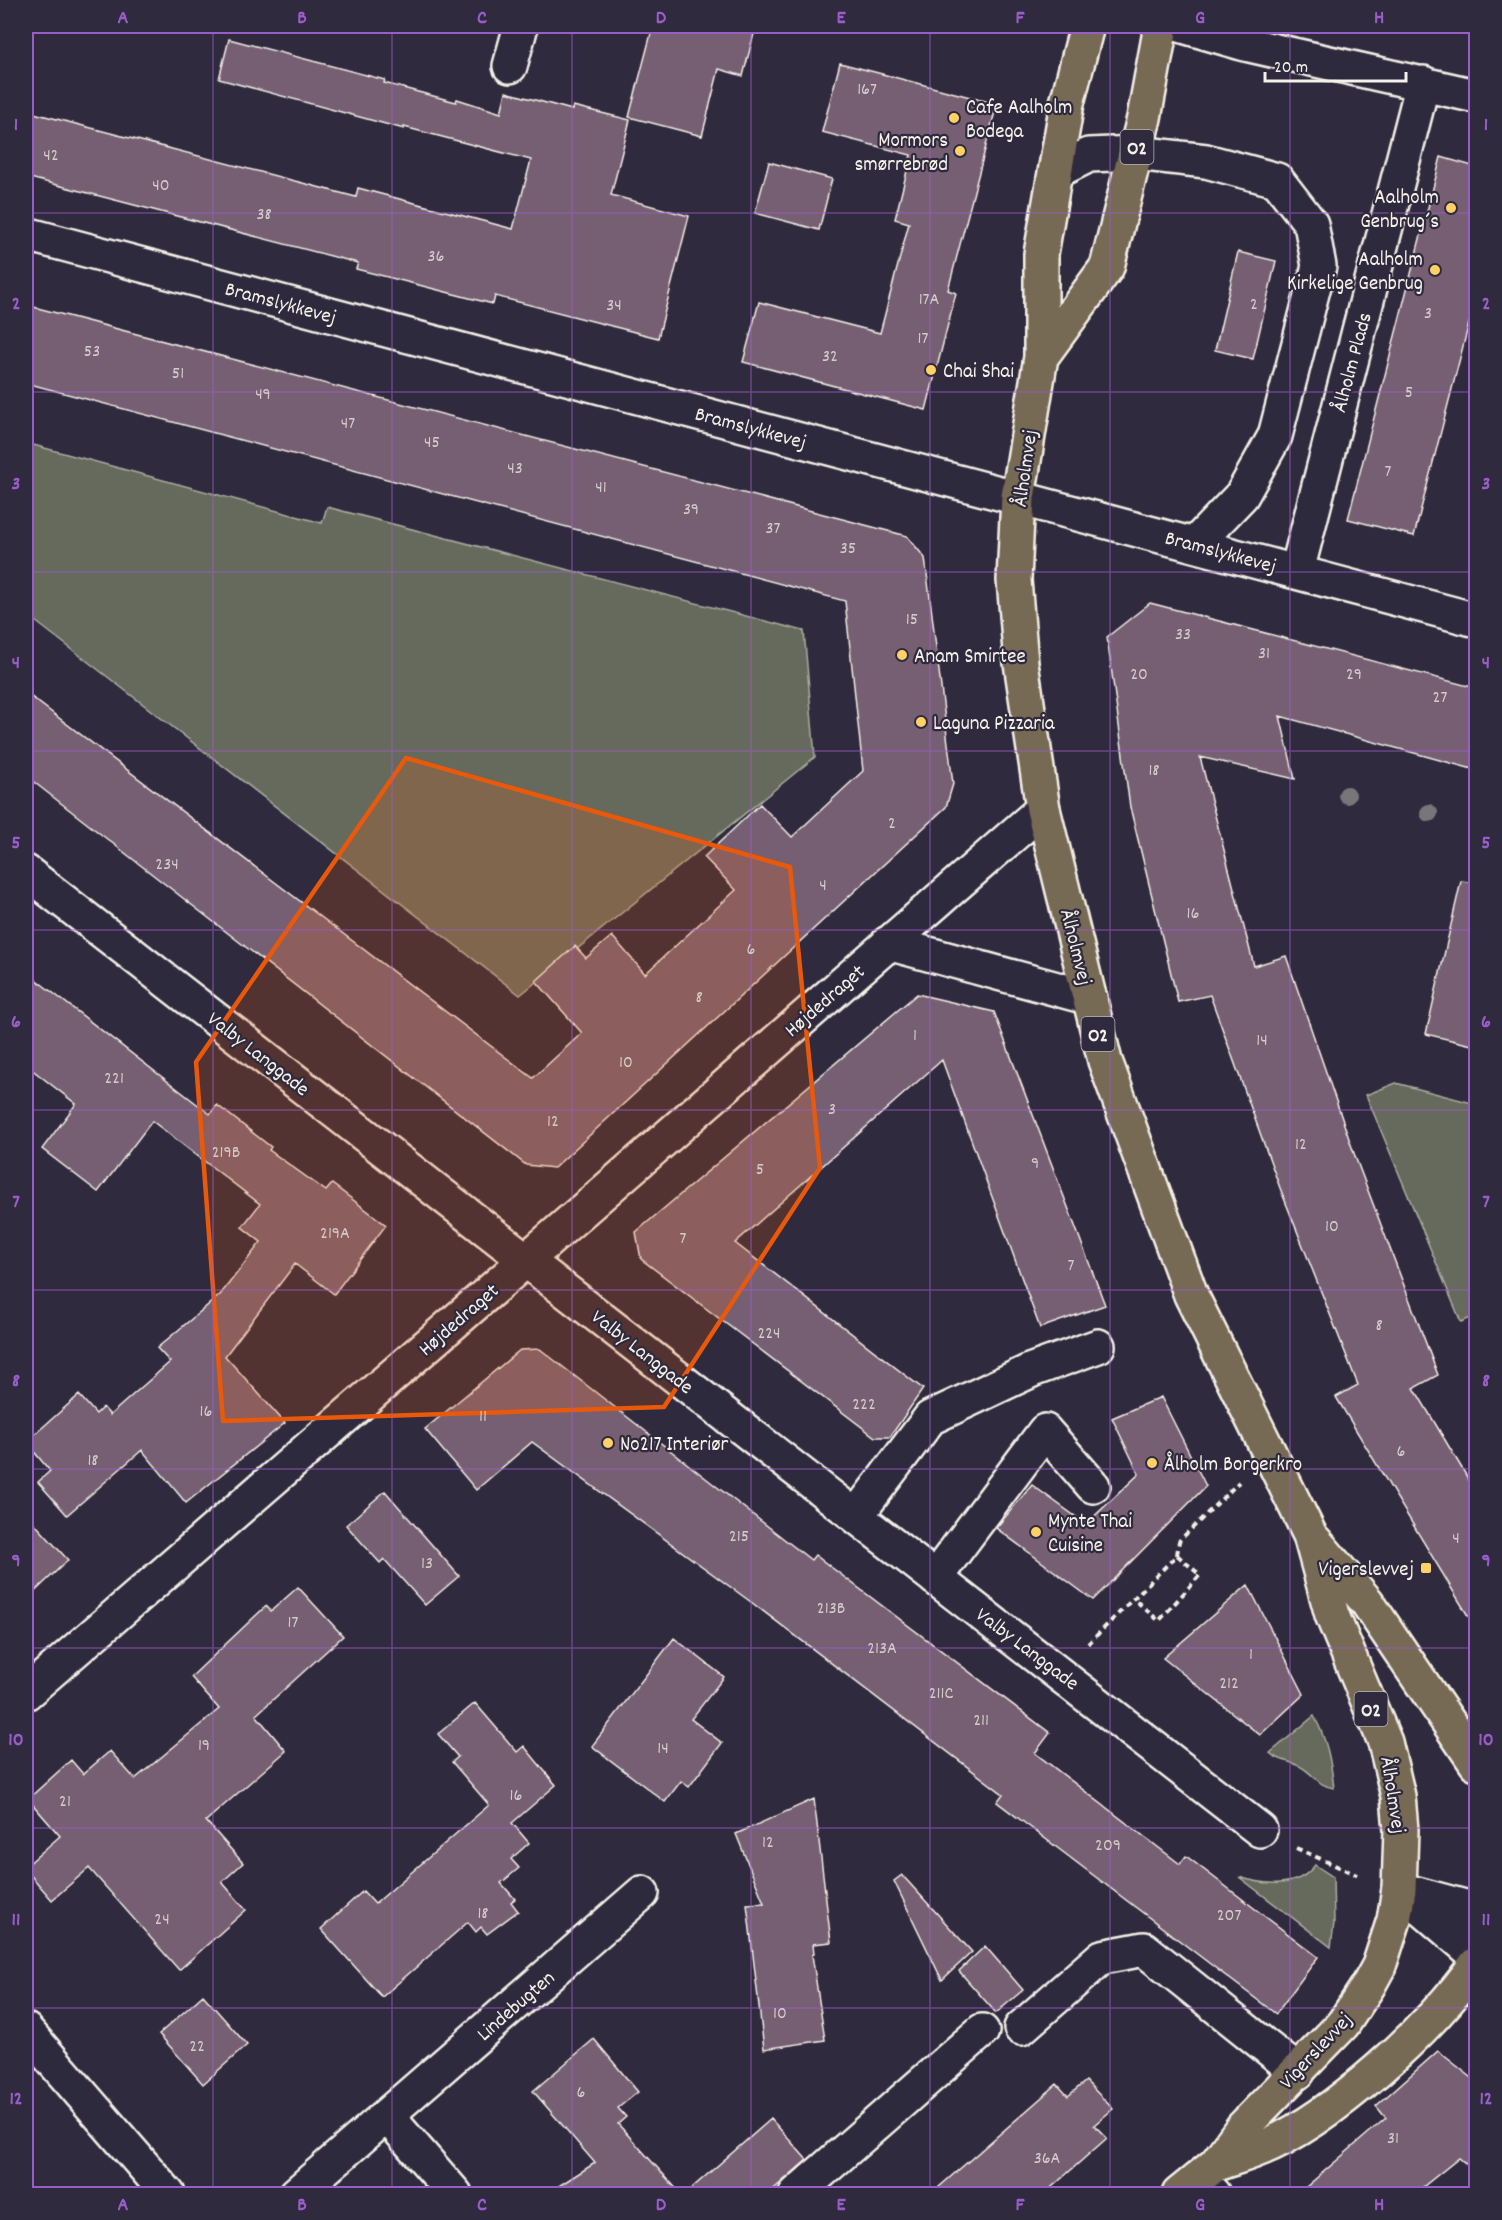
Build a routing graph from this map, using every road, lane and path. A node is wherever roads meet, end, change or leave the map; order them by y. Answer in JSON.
{"nodes":[{"id":1,"x":521,"y":26,"type":"edge"},
{"id":2,"x":1088,"y":26,"type":"edge"},
{"id":3,"x":1161,"y":26,"type":"edge"},
{"id":4,"x":1183,"y":26,"type":"edge"},
{"id":5,"x":510,"y":66,"type":"dead end"},
{"id":6,"x":1423,"y":83,"type":"junction"},
{"id":7,"x":1476,"y":96,"type":"edge"},
{"id":8,"x":1136,"y":153,"type":"junction"},
{"id":9,"x":1057,"y":171,"type":"junction"},
{"id":10,"x":26,"y":234,"type":"edge"},
{"id":11,"x":1041,"y":357,"type":"junction"},
{"id":12,"x":1018,"y":497,"type":"junction"},
{"id":13,"x":1195,"y":544,"type":"junction"},
{"id":14,"x":1296,"y":571,"type":"junction"},
{"id":15,"x":1476,"y":620,"type":"edge"},
{"id":16,"x":1042,"y":809,"type":"junction"},
{"id":17,"x":26,"y":872,"type":"edge"},
{"id":18,"x":888,"y":943,"type":"junction"},
{"id":19,"x":1090,"y":998,"type":"junction"},
{"id":20,"x":526,"y":1260,"type":"junction"},
{"id":21,"x":1098,"y":1346,"type":"dead end"},
{"id":22,"x":1269,"y":1452,"type":"junction"},
{"id":23,"x":1093,"y":1486,"type":"dead end"},
{"id":24,"x":856,"y":1516,"type":"junction"},
{"id":25,"x":1310,"y":1535,"type":"junction"},
{"id":26,"x":1177,"y":1555,"type":"junction"},
{"id":27,"x":935,"y":1578,"type":"junction"},
{"id":28,"x":1134,"y":1599,"type":"junction"},
{"id":29,"x":1060,"y":1672,"type":"junction"},
{"id":30,"x":26,"y":1693,"type":"edge"},
{"id":31,"x":1476,"y":1762,"type":"edge"},
{"id":32,"x":1260,"y":1830,"type":"joint"},
{"id":33,"x":1339,"y":1869,"type":"dead end"},
{"id":34,"x":1399,"y":1889,"type":"junction"},
{"id":35,"x":642,"y":1893,"type":"dead end"},
{"id":36,"x":1476,"y":1910,"type":"edge"},
{"id":37,"x":1476,"y":1954,"type":"edge"},
{"id":38,"x":1476,"y":1964,"type":"edge"},
{"id":39,"x":1021,"y":2028,"type":"dead end"},
{"id":40,"x":26,"y":2030,"type":"edge"},
{"id":41,"x":982,"y":2031,"type":"dead end"},
{"id":42,"x":1298,"y":2072,"type":"junction"},
{"id":43,"x":388,"y":2117,"type":"junction"},
{"id":44,"x":1202,"y":2183,"type":"edge"},
{"id":45,"x":168,"y":2194,"type":"edge"},
{"id":46,"x":296,"y":2194,"type":"edge"},
{"id":47,"x":454,"y":2194,"type":"edge"},
{"id":48,"x":796,"y":2194,"type":"edge"}],
"edges":[{"from":1,"to":5,"type":"street"},
{"from":2,"to":9,"type":"main road","name":"Ålholmvej","number":"O2"},
{"from":3,"to":8,"type":"main road","name":"Ålholmvej","number":"O2"},
{"from":4,"to":6,"type":"street"},
{"from":6,"to":7,"type":"street"},
{"from":6,"to":14,"type":"street","name":"Ålholm Plads"},
{"from":8,"to":9,"type":"street"},
{"from":8,"to":11,"type":"main road","name":"Ålholmvej","number":"O2"},
{"from":8,"to":13,"type":"street"},
{"from":9,"to":11,"type":"main road","name":"Ålholmvej","number":"O2"},
{"from":10,"to":12,"type":"street","name":"Bramslykkevej"},
{"from":11,"to":12,"type":"main road","name":"Ålholmvej","number":"O2"},
{"from":12,"to":13,"type":"street","name":"Bramslykkevej"},
{"from":12,"to":16,"type":"main road","name":"Ålholmvej","number":"O2"},
{"from":13,"to":14,"type":"street","name":"Bramslykkevej"},
{"from":14,"to":15,"type":"street","name":"Bramslykkevej"},
{"from":16,"to":18,"type":"street","name":"Højdedraget"},
{"from":16,"to":19,"type":"main road","name":"Ålholmvej","number":"O2"},
{"from":17,"to":20,"type":"street","name":"Valby Langgade"},
{"from":18,"to":19,"type":"street"},
{"from":18,"to":20,"type":"street","name":"Højdedraget"},
{"from":19,"to":22,"type":"main road","name":"Ålholmvej","number":"O2"},
{"from":20,"to":24,"type":"street","name":"Valby Langgade"},
{"from":20,"to":30,"type":"street","name":"Højdedraget"},
{"from":21,"to":24,"type":"street"},
{"from":22,"to":25,"type":"main road","name":"Ålholmvej","number":"O2"},
{"from":22,"to":26,"type":"path"},
{"from":23,"to":27,"type":"street"},
{"from":24,"to":27,"type":"street","name":"Valby Langgade"},
{"from":25,"to":31,"type":"main road","name":"Ålholmvej","number":"O2"},
{"from":25,"to":34,"type":"main road","name":"Ålholmvej","number":"O2"},
{"from":26,"to":28,"type":"path"},
{"from":26,"to":28,"type":"path"},
{"from":27,"to":29,"type":"street","name":"Valby Langgade"},
{"from":28,"to":29,"type":"path"},
{"from":29,"to":32,"type":"street","name":"Valby Langgade"},
{"from":32,"to":33,"type":"path"},
{"from":34,"to":36,"type":"street"},
{"from":34,"to":37,"type":"street"},
{"from":34,"to":42,"type":"main road","name":"Vigerslevvej","number":"O2"},
{"from":35,"to":43,"type":"street","name":"Lindebugten"},
{"from":38,"to":44,"type":"main road","name":"Vigerslevvej","number":"O2"},
{"from":39,"to":42,"type":"street"},
{"from":40,"to":45,"type":"street"},
{"from":41,"to":48,"type":"street"},
{"from":42,"to":44,"type":"main road","name":"Vigerslevvej","number":"O2"},
{"from":43,"to":46,"type":"street","name":"Lindebugten"},
{"from":43,"to":47,"type":"street"}]}
